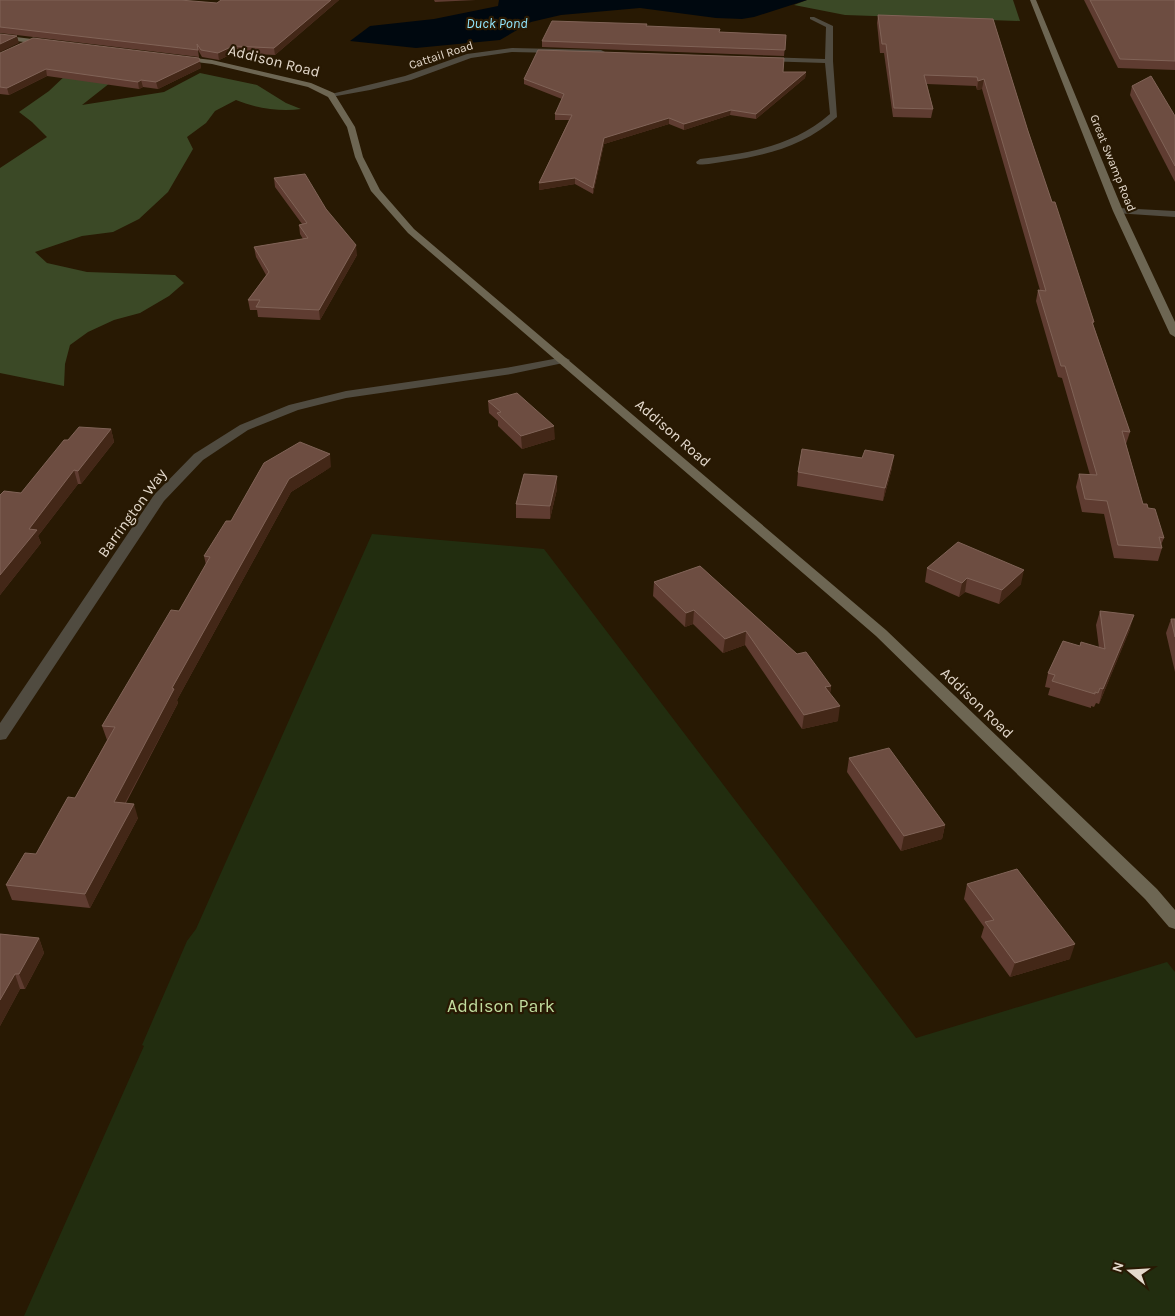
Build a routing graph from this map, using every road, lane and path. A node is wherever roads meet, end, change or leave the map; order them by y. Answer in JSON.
{"nodes":[{"id":1,"x":1033,"y":0,"type":"edge"},
{"id":2,"x":812,"y":18,"type":"dead end"},
{"id":3,"x":0,"y":37,"type":"edge"},
{"id":4,"x":35,"y":41,"type":"junction"},
{"id":5,"x":53,"y":43,"type":"edge"},
{"id":6,"x":20,"y":48,"type":"edge"},
{"id":7,"x":608,"y":52,"type":"edge"},
{"id":8,"x":165,"y":56,"type":"edge"},
{"id":9,"x":751,"y":58,"type":"edge"},
{"id":10,"x":829,"y":62,"type":"junction"},
{"id":11,"x":331,"y":95,"type":"junction"},
{"id":12,"x":700,"y":162,"type":"dead end"},
{"id":13,"x":1118,"y":211,"type":"junction"},
{"id":14,"x":1175,"y":214,"type":"edge"},
{"id":15,"x":1175,"y":334,"type":"edge"},
{"id":16,"x":564,"y":360,"type":"junction"},
{"id":17,"x":0,"y":735,"type":"edge"},
{"id":18,"x":1175,"y":922,"type":"edge"}],
"edges":[{"from":1,"to":13,"type":"main road","name":"Great Swamp Road"},
{"from":2,"to":10,"type":"street"},
{"from":3,"to":4,"type":"main road"},
{"from":4,"to":5,"type":"main road"},
{"from":4,"to":6,"type":"street"},
{"from":7,"to":11,"type":"street","name":"Cattail Road"},
{"from":8,"to":11,"type":"main road","name":"Addison Road"},
{"from":9,"to":10,"type":"street"},
{"from":10,"to":12,"type":"street"},
{"from":11,"to":16,"type":"main road","name":"Addison Road"},
{"from":13,"to":14,"type":"street"},
{"from":13,"to":15,"type":"main road","name":"Great Swamp Road"},
{"from":16,"to":17,"type":"street","name":"Barrington Way"},
{"from":16,"to":18,"type":"main road","name":"Addison Road"}]}
